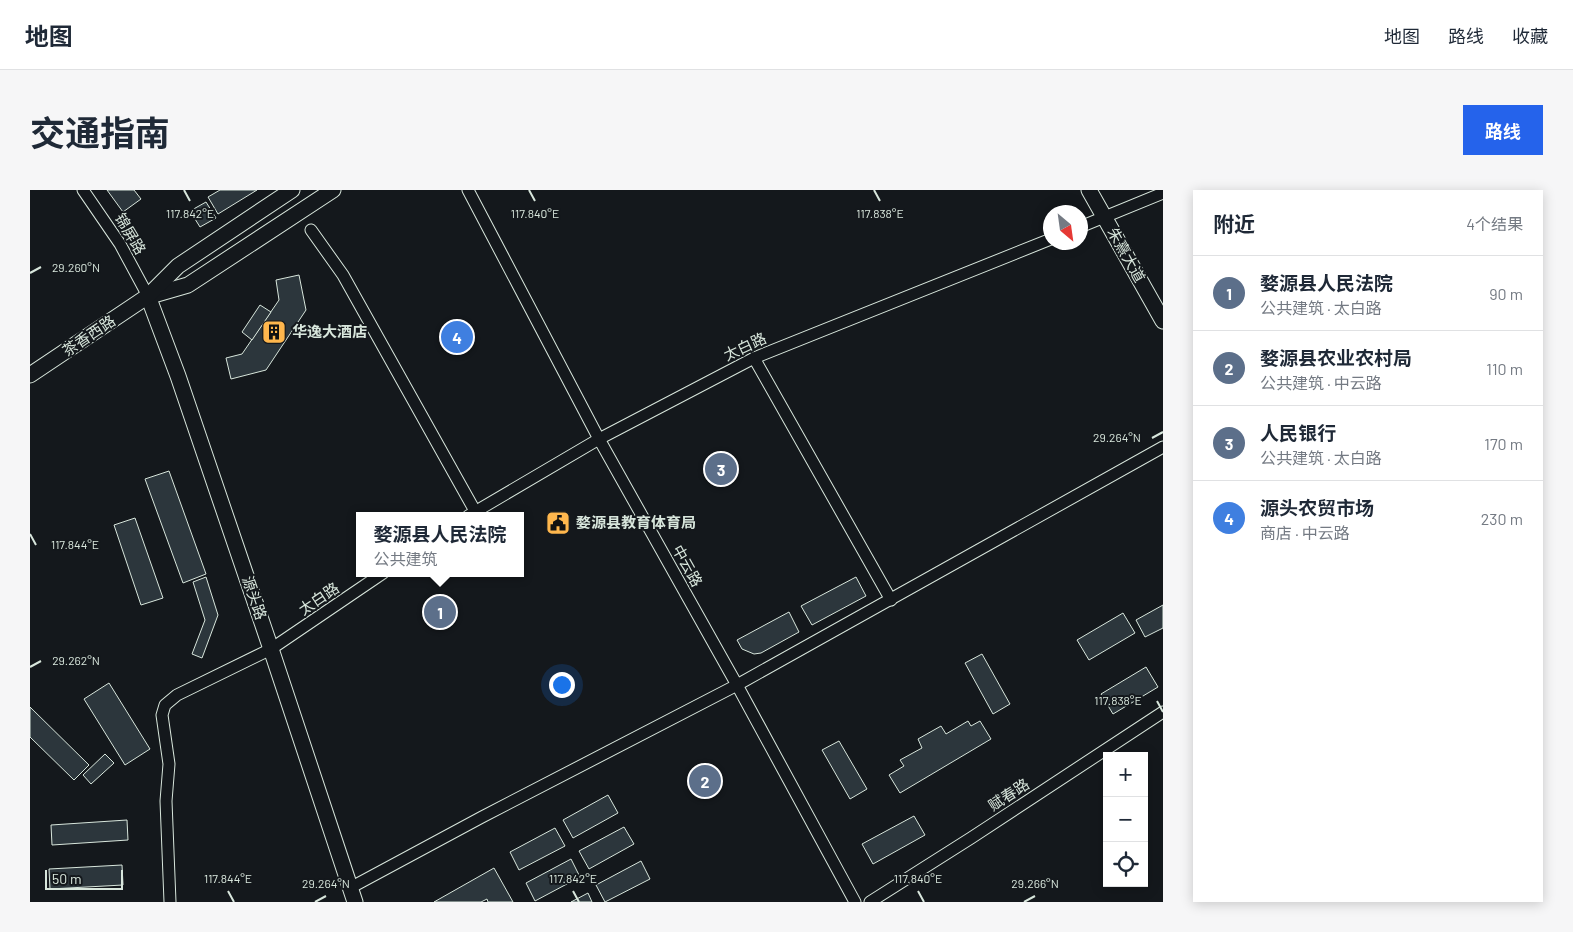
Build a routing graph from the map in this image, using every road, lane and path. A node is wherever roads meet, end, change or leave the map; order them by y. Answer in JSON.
{"nodes":[{"id":1,"x":83,"y":190,"type":"edge"},
{"id":2,"x":292,"y":190,"type":"edge"},
{"id":3,"x":333,"y":190,"type":"edge"},
{"id":4,"x":468,"y":190,"type":"edge"},
{"id":5,"x":1089,"y":190,"type":"edge"},
{"id":6,"x":1163,"y":192,"type":"edge"},
{"id":7,"x":1105,"y":217,"type":"junction"},
{"id":8,"x":1088,"y":224,"type":"edge"},
{"id":9,"x":311,"y":230,"type":"dead end"},
{"id":10,"x":1043,"y":242,"type":"edge"},
{"id":11,"x":148,"y":296,"type":"junction"},
{"id":12,"x":1163,"y":321,"type":"edge"},
{"id":13,"x":754,"y":358,"type":"junction"},
{"id":14,"x":30,"y":375,"type":"edge"},
{"id":15,"x":599,"y":439,"type":"junction"},
{"id":16,"x":1163,"y":447,"type":"edge"},
{"id":17,"x":471,"y":512,"type":"edge"},
{"id":18,"x":474,"y":512,"type":"edge"},
{"id":19,"x":377,"y":577,"type":"edge"},
{"id":20,"x":891,"y":600,"type":"junction"},
{"id":21,"x":271,"y":649,"type":"junction"},
{"id":22,"x":738,"y":685,"type":"junction"},
{"id":23,"x":1163,"y":712,"type":"edge"},
{"id":24,"x":352,"y":895,"type":"edge"},
{"id":25,"x":170,"y":902,"type":"edge"},
{"id":26,"x":854,"y":902,"type":"edge"},
{"id":27,"x":870,"y":902,"type":"edge"}],
"edges":[{"from":1,"to":11,"type":"street","name":"锦屏路"},
{"from":2,"to":11,"type":"main road"},
{"from":3,"to":11,"type":"main road"},
{"from":4,"to":15,"type":"street","name":"中云路"},
{"from":5,"to":7,"type":"main road","name":"朱熹大道"},
{"from":6,"to":7,"type":"street"},
{"from":7,"to":8,"type":"street"},
{"from":7,"to":12,"type":"main road","name":"朱熹大道"},
{"from":9,"to":17,"type":"street"},
{"from":10,"to":13,"type":"street","name":"太白路"},
{"from":11,"to":14,"type":"main road","name":"茶香西路"},
{"from":11,"to":21,"type":"main road","name":"源头路"},
{"from":13,"to":15,"type":"street","name":"太白路"},
{"from":13,"to":20,"type":"street"},
{"from":15,"to":18,"type":"street","name":"太白路"},
{"from":15,"to":22,"type":"street","name":"中云路"},
{"from":16,"to":20,"type":"street"},
{"from":19,"to":21,"type":"street","name":"太白路"},
{"from":20,"to":22,"type":"street"},
{"from":21,"to":24,"type":"main road","name":"源头路"},
{"from":21,"to":25,"type":"street","name":"太白路"},
{"from":22,"to":24,"type":"street"},
{"from":22,"to":26,"type":"street","name":"中云路"},
{"from":23,"to":27,"type":"street","name":"赋春路"}]}
